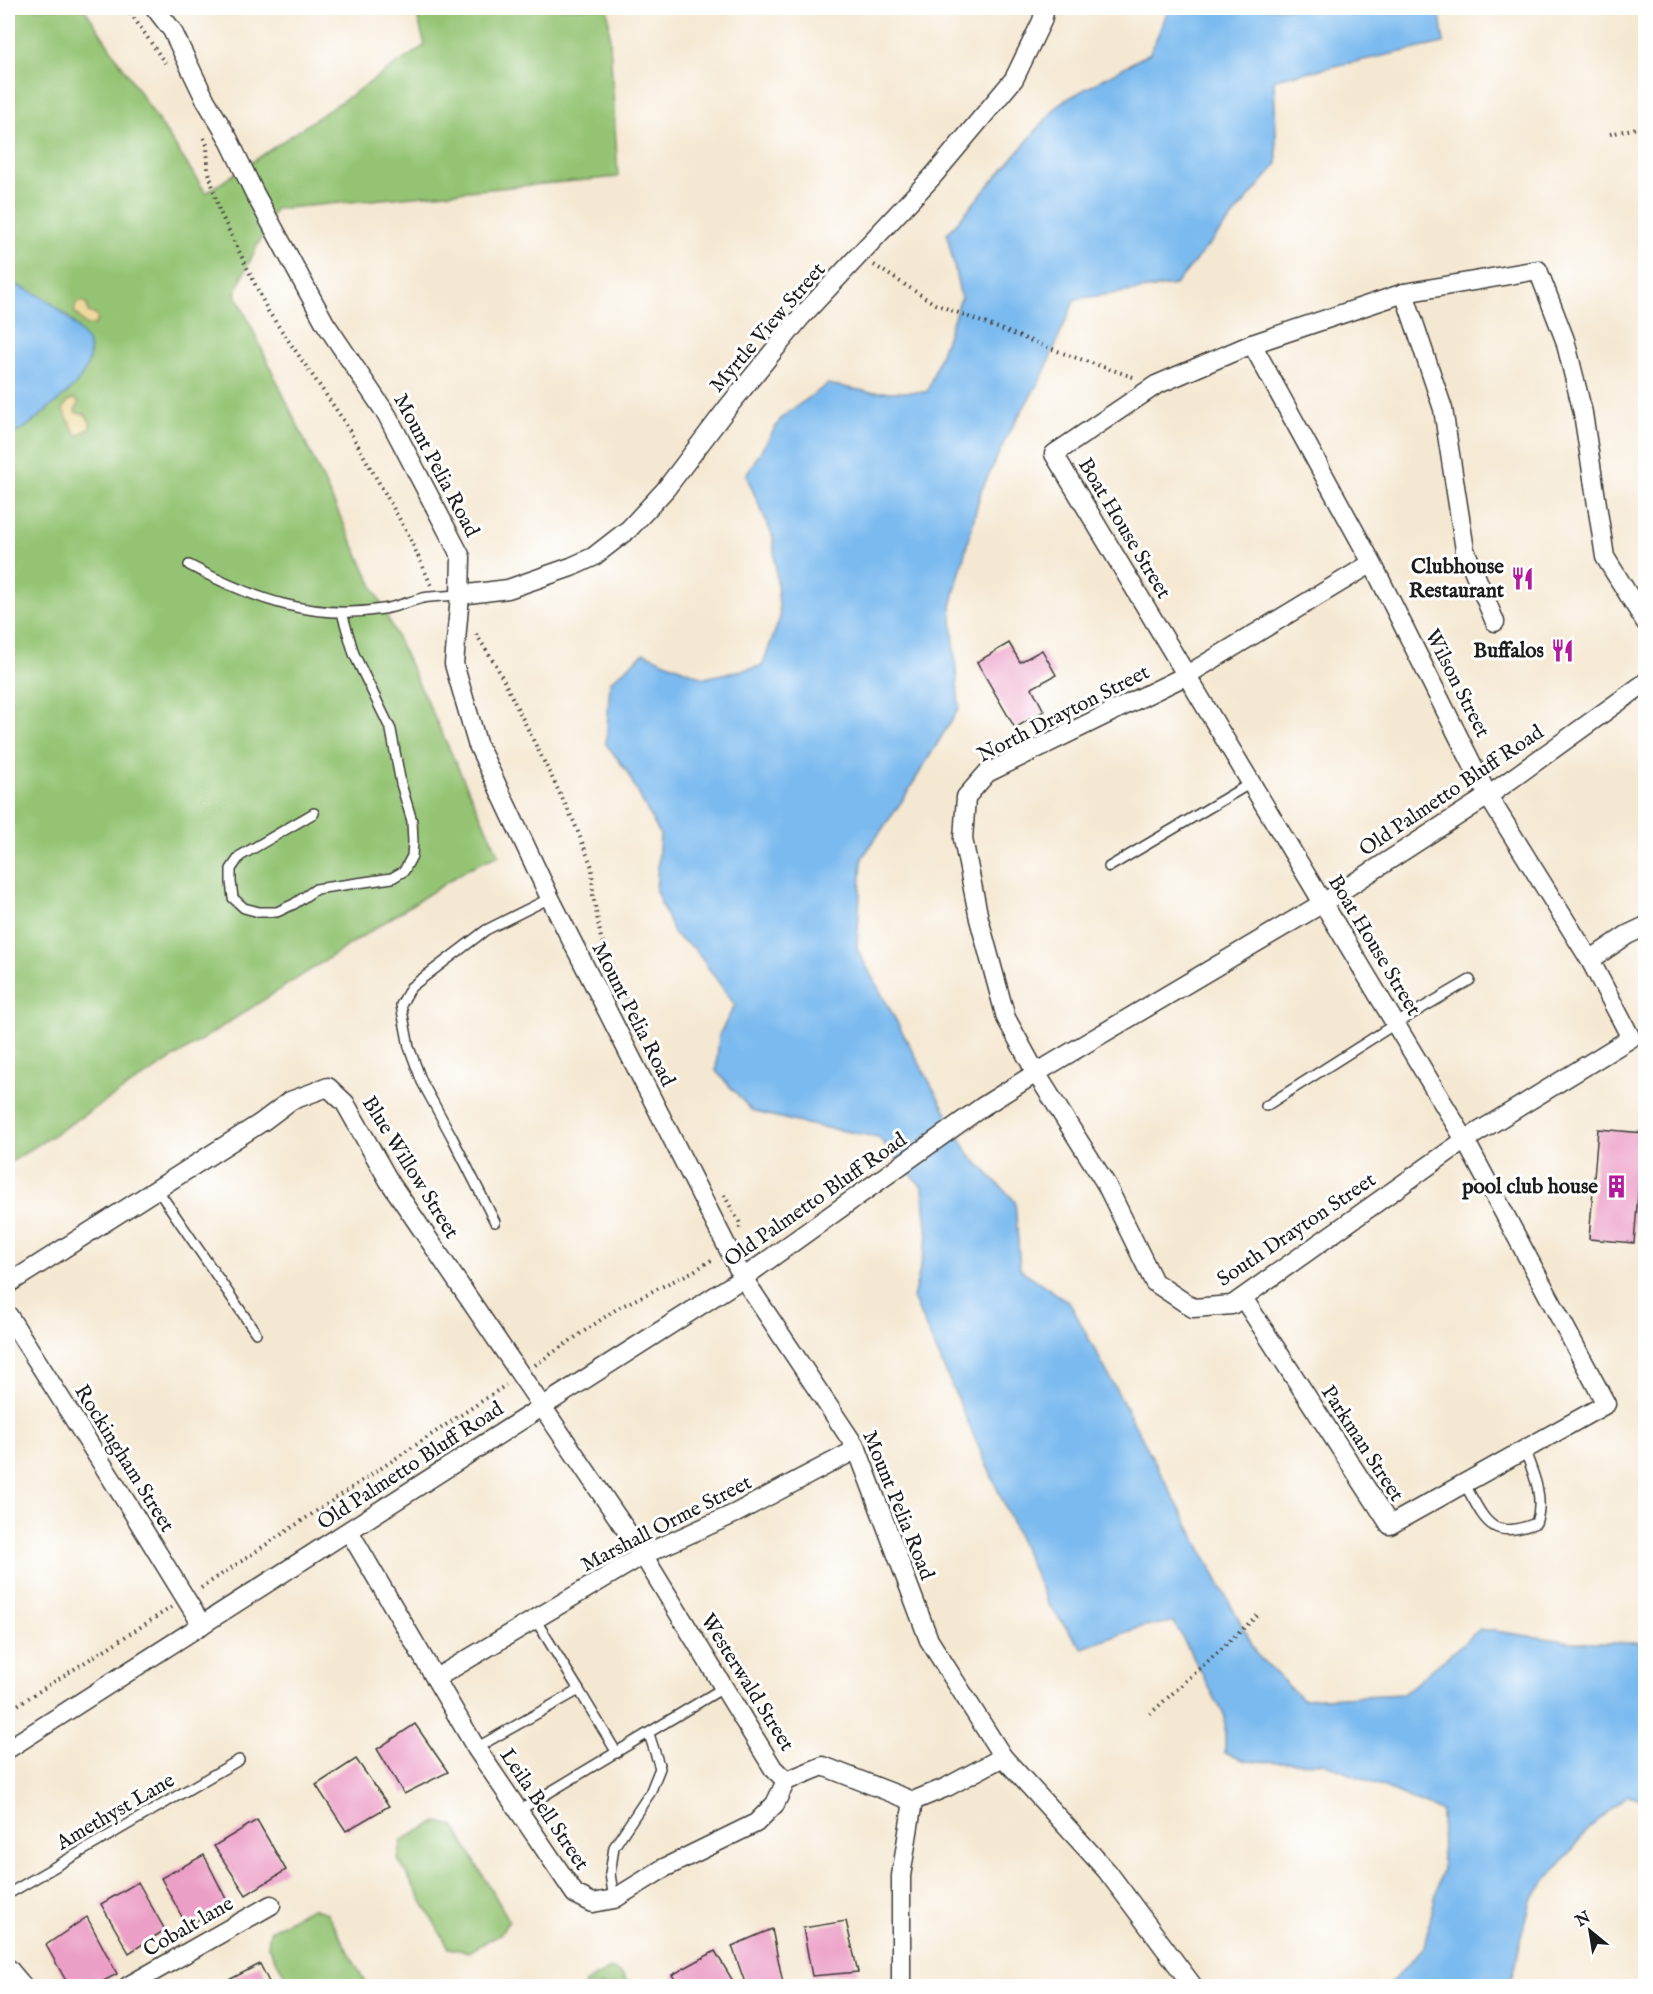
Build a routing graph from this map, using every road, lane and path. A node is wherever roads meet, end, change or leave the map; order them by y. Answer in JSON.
{"nodes":[{"id":1,"x":155,"y":8,"type":"edge"},
{"id":2,"x":1045,"y":8,"type":"edge"},
{"id":3,"x":1646,"y":126,"type":"edge"},
{"id":4,"x":1610,"y":134,"type":"dead end"},
{"id":5,"x":860,"y":256,"type":"junction"},
{"id":6,"x":1404,"y":293,"type":"junction"},
{"id":7,"x":1252,"y":344,"type":"junction"},
{"id":8,"x":1156,"y":385,"type":"junction"},
{"id":9,"x":1372,"y":563,"type":"junction"},
{"id":10,"x":189,"y":564,"type":"dead end"},
{"id":11,"x":460,"y":595,"type":"junction"},
{"id":12,"x":342,"y":614,"type":"junction"},
{"id":13,"x":1495,"y":622,"type":"dead end"},
{"id":14,"x":1646,"y":623,"type":"edge"},
{"id":15,"x":1187,"y":675,"type":"junction"},
{"id":16,"x":1646,"y":682,"type":"edge"},
{"id":17,"x":1251,"y":783,"type":"junction"},
{"id":18,"x":1488,"y":796,"type":"junction"},
{"id":19,"x":314,"y":813,"type":"dead end"},
{"id":20,"x":1109,"y":867,"type":"dead end"},
{"id":21,"x":550,"y":898,"type":"junction"},
{"id":22,"x":1323,"y":903,"type":"junction"},
{"id":23,"x":1646,"y":926,"type":"edge"},
{"id":24,"x":1590,"y":960,"type":"junction"},
{"id":25,"x":1470,"y":980,"type":"dead end"},
{"id":26,"x":1395,"y":1024,"type":"junction"},
{"id":27,"x":1631,"y":1038,"type":"joint"},
{"id":28,"x":1036,"y":1073,"type":"junction"},
{"id":29,"x":1266,"y":1106,"type":"dead end"},
{"id":30,"x":1465,"y":1140,"type":"junction"},
{"id":31,"x":157,"y":1189,"type":"junction"},
{"id":32,"x":495,"y":1222,"type":"dead end"},
{"id":33,"x":729,"y":1249,"type":"junction"},
{"id":34,"x":743,"y":1278,"type":"junction"},
{"id":35,"x":8,"y":1284,"type":"edge"},
{"id":36,"x":1243,"y":1298,"type":"junction"},
{"id":37,"x":8,"y":1315,"type":"edge"},
{"id":38,"x":256,"y":1333,"type":"dead end"},
{"id":39,"x":520,"y":1375,"type":"junction"},
{"id":40,"x":1606,"y":1404,"type":"joint"},
{"id":41,"x":542,"y":1407,"type":"junction"},
{"id":42,"x":857,"y":1449,"type":"junction"},
{"id":43,"x":1524,"y":1449,"type":"junction"},
{"id":44,"x":1464,"y":1483,"type":"junction"},
{"id":45,"x":350,"y":1530,"type":"junction"},
{"id":46,"x":644,"y":1555,"type":"junction"},
{"id":47,"x":186,"y":1598,"type":"junction"},
{"id":48,"x":1258,"y":1615,"type":"dead end"},
{"id":49,"x":535,"y":1619,"type":"junction"},
{"id":50,"x":202,"y":1625,"type":"junction"},
{"id":51,"x":436,"y":1677,"type":"junction"},
{"id":52,"x":723,"y":1688,"type":"junction"},
{"id":53,"x":579,"y":1690,"type":"junction"},
{"id":54,"x":8,"y":1711,"type":"edge"},
{"id":55,"x":1150,"y":1714,"type":"dead end"},
{"id":56,"x":649,"y":1734,"type":"junction"},
{"id":57,"x":476,"y":1748,"type":"junction"},
{"id":58,"x":8,"y":1749,"type":"edge"},
{"id":59,"x":617,"y":1753,"type":"junction"},
{"id":60,"x":1004,"y":1757,"type":"junction"},
{"id":61,"x":239,"y":1760,"type":"dead end"},
{"id":62,"x":786,"y":1781,"type":"junction"},
{"id":63,"x":913,"y":1801,"type":"junction"},
{"id":64,"x":520,"y":1810,"type":"junction"},
{"id":65,"x":8,"y":1894,"type":"edge"},
{"id":66,"x":614,"y":1899,"type":"junction"},
{"id":67,"x":271,"y":1905,"type":"dead end"},
{"id":68,"x":8,"y":1968,"type":"edge"},
{"id":69,"x":23,"y":1986,"type":"edge"},
{"id":70,"x":128,"y":1986,"type":"edge"},
{"id":71,"x":901,"y":1986,"type":"edge"},
{"id":72,"x":1193,"y":1986,"type":"edge"}],
"edges":[{"from":1,"to":11,"type":"street","name":"Mount Pelia Road"},
{"from":2,"to":5,"type":"street","name":"Myrtle View Street"},
{"from":3,"to":4,"type":"path"},
{"from":5,"to":8,"type":"path"},
{"from":5,"to":11,"type":"street","name":"Myrtle View Street"},
{"from":6,"to":7,"type":"street","name":"Boat House Street"},
{"from":6,"to":13,"type":"street"},
{"from":6,"to":14,"type":"street","name":"Boat House Street"},
{"from":7,"to":8,"type":"street","name":"Boat House Street"},
{"from":7,"to":9,"type":"street","name":"Wilson Street"},
{"from":8,"to":15,"type":"street","name":"Boat House Street"},
{"from":9,"to":15,"type":"street","name":"North Drayton Street"},
{"from":9,"to":18,"type":"street","name":"Wilson Street"},
{"from":10,"to":12,"type":"lane"},
{"from":11,"to":12,"type":"lane"},
{"from":11,"to":21,"type":"street","name":"Mount Pelia Road"},
{"from":12,"to":19,"type":"lane"},
{"from":15,"to":17,"type":"street","name":"Boat House Street"},
{"from":15,"to":28,"type":"street","name":"North Drayton Street"},
{"from":16,"to":18,"type":"street","name":"Old Palmetto Bluff Road"},
{"from":17,"to":20,"type":"lane"},
{"from":17,"to":22,"type":"street","name":"Boat House Street"},
{"from":18,"to":22,"type":"street","name":"Old Palmetto Bluff Road"},
{"from":18,"to":24,"type":"street","name":"Wilson Street"},
{"from":21,"to":32,"type":"lane"},
{"from":21,"to":33,"type":"street","name":"Mount Pelia Road"},
{"from":22,"to":26,"type":"street","name":"Boat House Street"},
{"from":22,"to":28,"type":"street","name":"Old Palmetto Bluff Road"},
{"from":23,"to":24,"type":"street"},
{"from":24,"to":27,"type":"street","name":"Wilson Street"},
{"from":25,"to":26,"type":"lane"},
{"from":26,"to":29,"type":"lane"},
{"from":26,"to":30,"type":"street","name":"Boat House Street"},
{"from":27,"to":30,"type":"street","name":"South Drayton Street"},
{"from":28,"to":34,"type":"street","name":"Old Palmetto Bluff Road"},
{"from":28,"to":36,"type":"street","name":"South Drayton Street"},
{"from":30,"to":36,"type":"street","name":"South Drayton Street"},
{"from":30,"to":40,"type":"street","name":"Boat House Street"},
{"from":31,"to":35,"type":"street","name":"Blue Willow Street"},
{"from":31,"to":38,"type":"lane"},
{"from":31,"to":39,"type":"street","name":"Blue Willow Street"},
{"from":33,"to":34,"type":"street","name":"Mount Pelia Road"},
{"from":33,"to":39,"type":"path"},
{"from":34,"to":41,"type":"street","name":"Old Palmetto Bluff Road"},
{"from":34,"to":42,"type":"street","name":"Mount Pelia Road"},
{"from":36,"to":44,"type":"street","name":"Parkman Street"},
{"from":37,"to":47,"type":"street","name":"Rockingham Street"},
{"from":39,"to":41,"type":"street","name":"Blue Willow Street"},
{"from":39,"to":47,"type":"path"},
{"from":40,"to":43,"type":"street","name":"Parkman Street"},
{"from":41,"to":45,"type":"street","name":"Old Palmetto Bluff Road"},
{"from":41,"to":46,"type":"street","name":"Westerwald Street"},
{"from":42,"to":46,"type":"street","name":"Marshall Orme Street"},
{"from":42,"to":60,"type":"street","name":"Mount Pelia Road"},
{"from":43,"to":44,"type":"street","name":"Parkman Street"},
{"from":43,"to":44,"type":"lane"},
{"from":45,"to":50,"type":"street","name":"Old Palmetto Bluff Road"},
{"from":45,"to":51,"type":"street","name":"Leila Bell Street"},
{"from":46,"to":49,"type":"street","name":"Marshall Orme Street"},
{"from":46,"to":52,"type":"street","name":"Westerwald Street"},
{"from":47,"to":50,"type":"street","name":"Rockingham Street"},
{"from":47,"to":54,"type":"path"},
{"from":48,"to":55,"type":"path"},
{"from":49,"to":51,"type":"street","name":"Marshall Orme Street"},
{"from":49,"to":53,"type":"lane"},
{"from":50,"to":58,"type":"street","name":"Old Palmetto Bluff Road"},
{"from":51,"to":57,"type":"street","name":"Leila Bell Street"},
{"from":52,"to":56,"type":"lane"},
{"from":52,"to":62,"type":"street","name":"Westerwald Street"},
{"from":53,"to":57,"type":"lane"},
{"from":53,"to":59,"type":"lane"},
{"from":56,"to":59,"type":"lane"},
{"from":56,"to":66,"type":"lane"},
{"from":57,"to":64,"type":"street","name":"Leila Bell Street"},
{"from":59,"to":64,"type":"lane"},
{"from":60,"to":63,"type":"street"},
{"from":60,"to":72,"type":"street","name":"Mount Pelia Road"},
{"from":61,"to":65,"type":"lane","name":"Amethyst Lane"},
{"from":62,"to":63,"type":"street","name":"Westerwald Street"},
{"from":62,"to":66,"type":"street"},
{"from":63,"to":71,"type":"street"},
{"from":64,"to":66,"type":"street","name":"Leila Bell Street"},
{"from":67,"to":70,"type":"street","name":"Cobalt lane"},
{"from":68,"to":69,"type":"street"}]}
